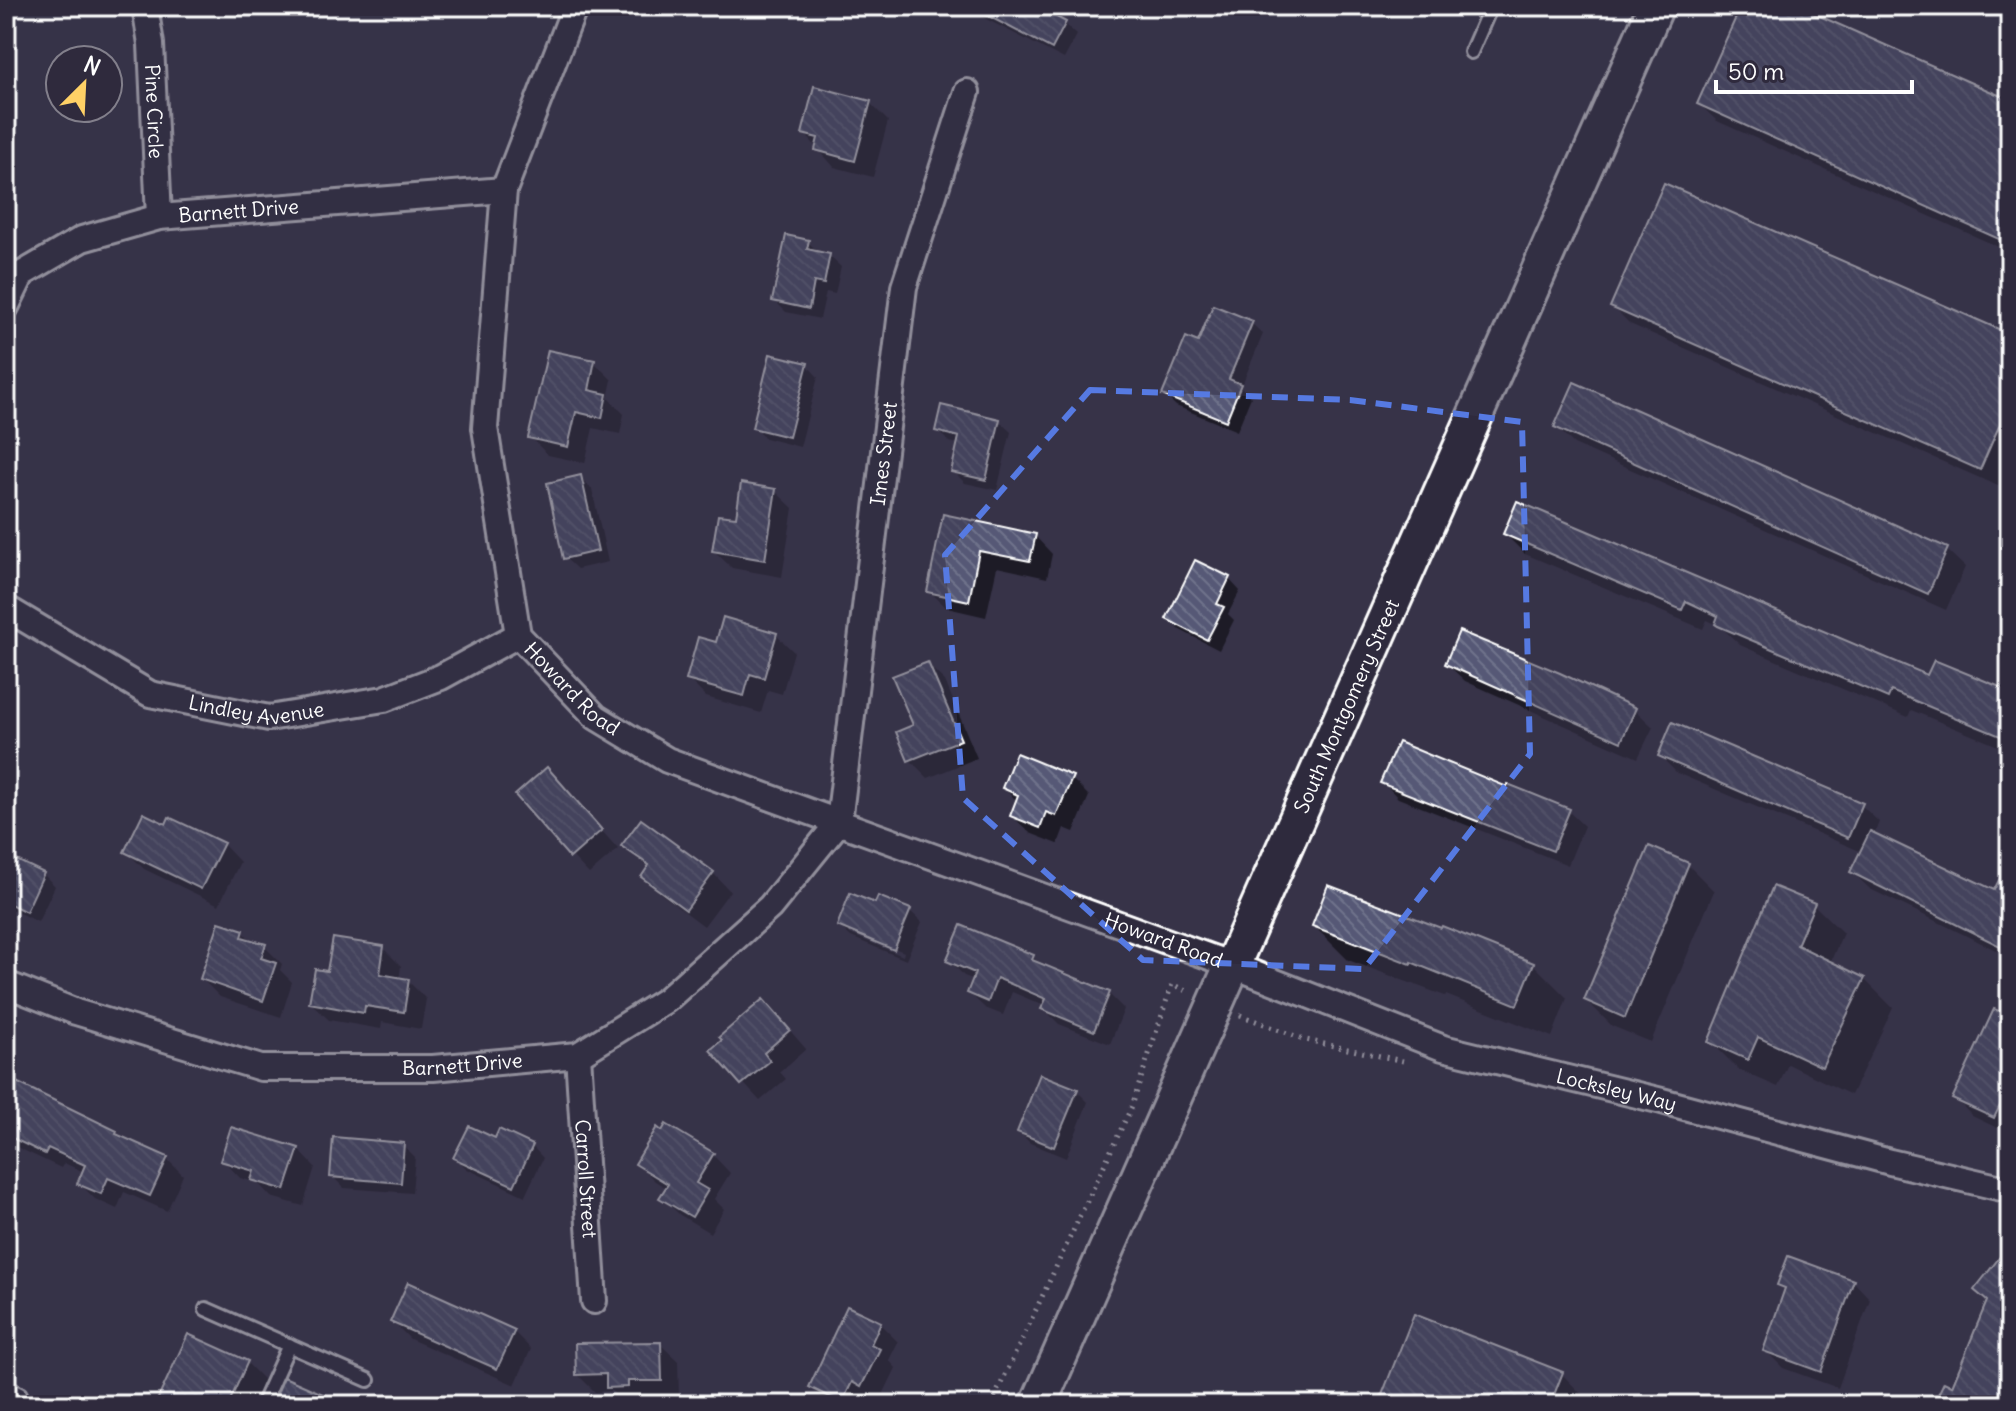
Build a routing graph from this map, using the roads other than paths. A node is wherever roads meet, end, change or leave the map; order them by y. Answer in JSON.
{"nodes":[{"id":1,"x":145,"y":6,"type":"edge"},
{"id":2,"x":575,"y":6,"type":"edge"},
{"id":3,"x":1491,"y":6,"type":"edge"},
{"id":4,"x":1656,"y":6,"type":"edge"},
{"id":5,"x":1471,"y":52,"type":"dead end"},
{"id":6,"x":967,"y":92,"type":"dead end"},
{"id":7,"x":504,"y":190,"type":"junction"},
{"id":8,"x":159,"y":217,"type":"junction"},
{"id":9,"x":6,"y":307,"type":"edge"},
{"id":10,"x":6,"y":608,"type":"edge"},
{"id":11,"x":518,"y":635,"type":"junction"},
{"id":12,"x":839,"y":822,"type":"junction"},
{"id":13,"x":1232,"y":965,"type":"junction"},
{"id":14,"x":6,"y":984,"type":"edge"},
{"id":15,"x":578,"y":1055,"type":"junction"},
{"id":16,"x":2010,"y":1190,"type":"edge"},
{"id":17,"x":594,"y":1301,"type":"dead end"},
{"id":18,"x":206,"y":1309,"type":"dead end"},
{"id":19,"x":289,"y":1345,"type":"junction"},
{"id":20,"x":368,"y":1380,"type":"dead end"},
{"id":21,"x":6,"y":1387,"type":"edge"},
{"id":22,"x":17,"y":1399,"type":"edge"},
{"id":23,"x":262,"y":1405,"type":"edge"},
{"id":24,"x":1038,"y":1405,"type":"edge"}],
"edges":[{"from":1,"to":8,"type":"street","name":"Pine Circle"},
{"from":2,"to":7,"type":"street","name":"Howard Road"},
{"from":3,"to":5,"type":"lane"},
{"from":4,"to":13,"type":"street","name":"South Montgomery Street"},
{"from":6,"to":12,"type":"street","name":"Imes Street"},
{"from":7,"to":8,"type":"street","name":"Barnett Drive"},
{"from":7,"to":11,"type":"street","name":"Howard Road"},
{"from":8,"to":9,"type":"street","name":"Barnett Drive"},
{"from":10,"to":11,"type":"street","name":"Lindley Avenue"},
{"from":11,"to":12,"type":"street","name":"Howard Road"},
{"from":12,"to":13,"type":"street","name":"Howard Road"},
{"from":12,"to":15,"type":"street","name":"Barnett Drive"},
{"from":13,"to":16,"type":"street","name":"Locksley Way"},
{"from":13,"to":24,"type":"street","name":"South Montgomery Street"},
{"from":14,"to":15,"type":"street","name":"Barnett Drive"},
{"from":15,"to":17,"type":"street","name":"Carroll Street"},
{"from":18,"to":19,"type":"lane"},
{"from":19,"to":20,"type":"lane"},
{"from":19,"to":23,"type":"lane"},
{"from":21,"to":22,"type":"lane"}]}
